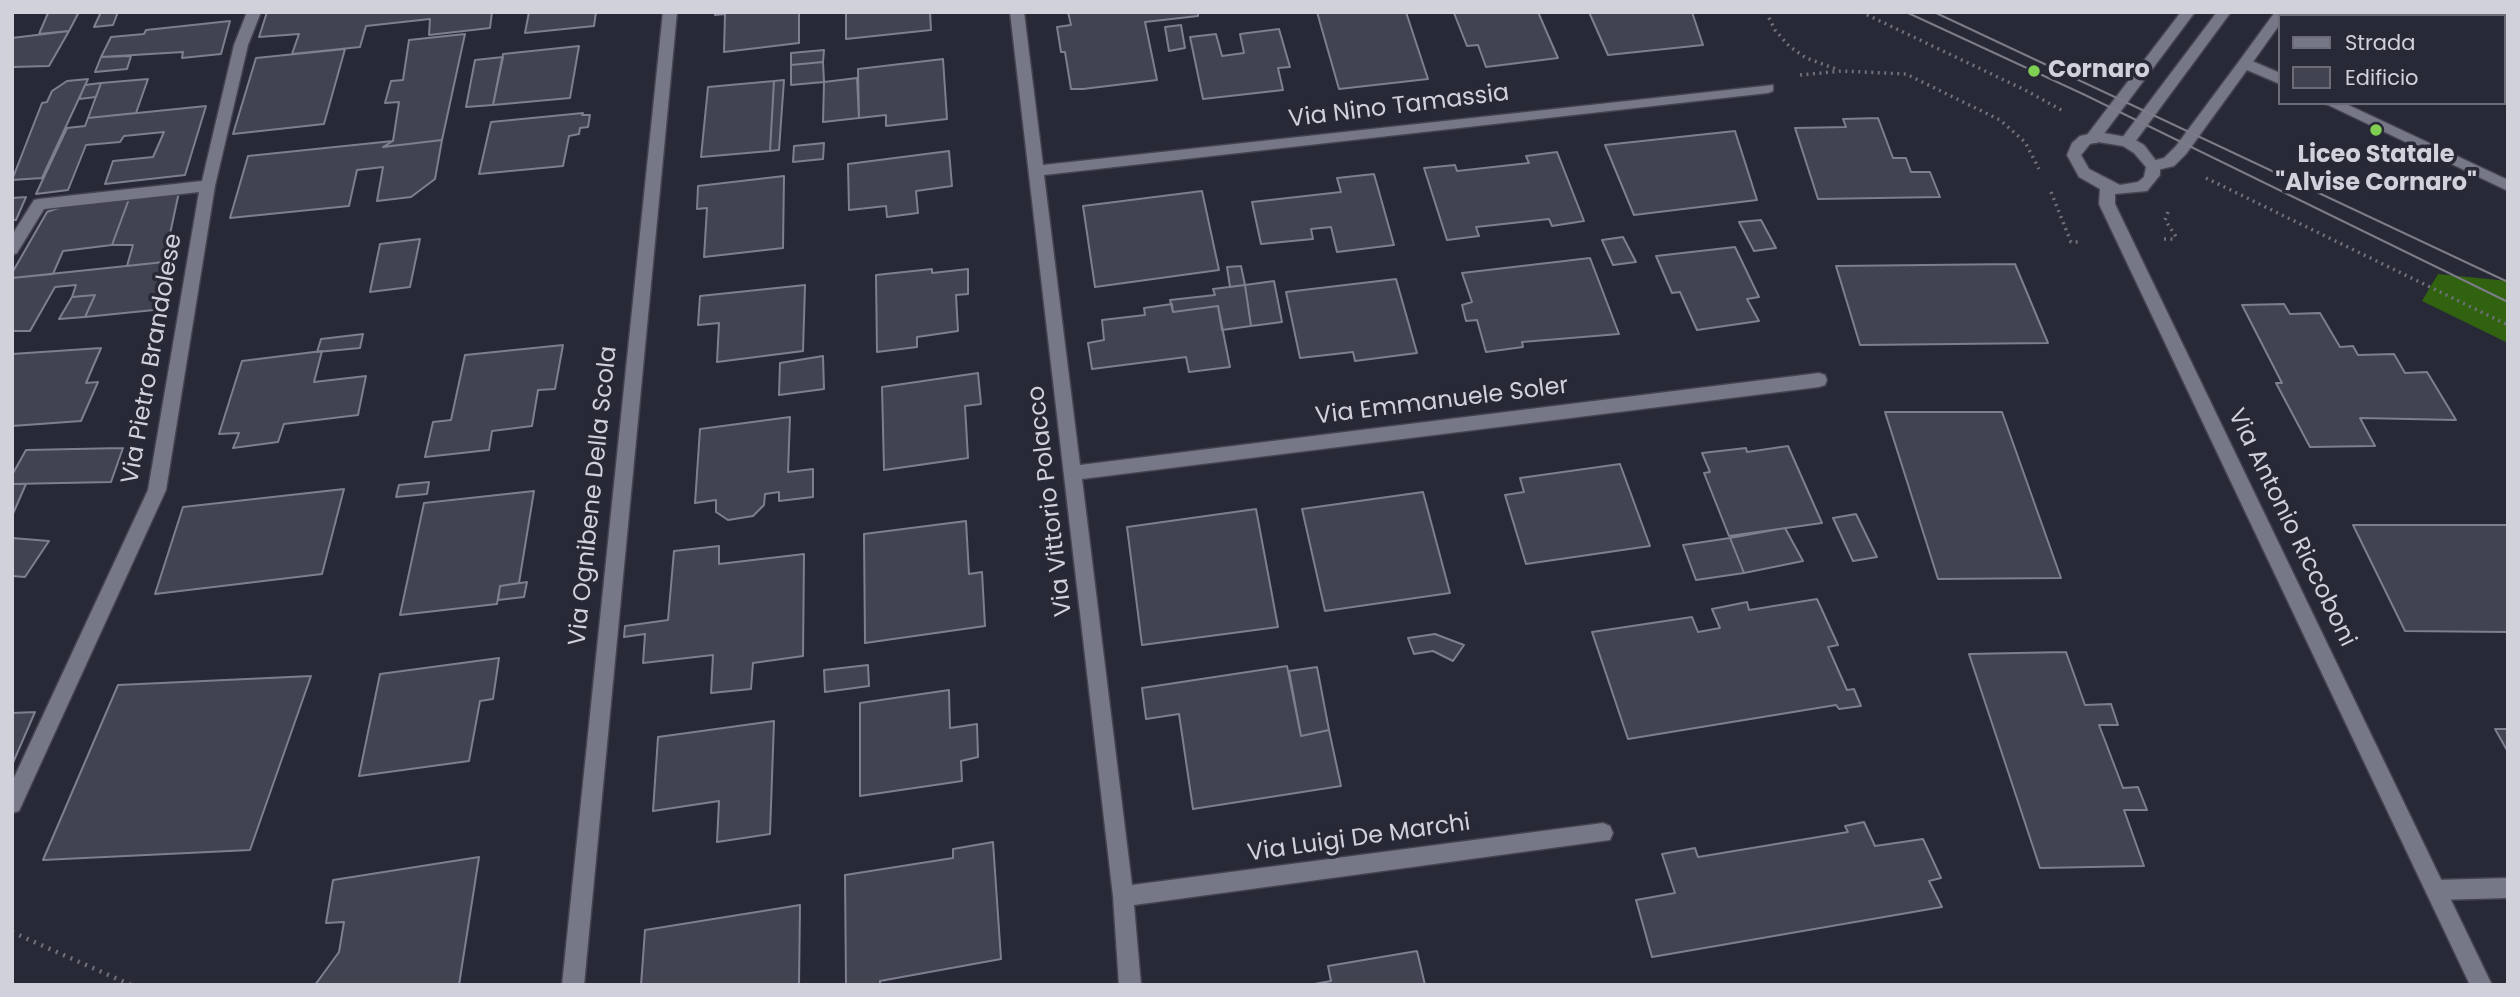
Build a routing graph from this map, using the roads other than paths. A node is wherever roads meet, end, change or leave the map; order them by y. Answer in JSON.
{"nodes":[{"id":1,"x":254,"y":12,"type":"edge"},
{"id":2,"x":670,"y":12,"type":"edge"},
{"id":3,"x":1017,"y":12,"type":"edge"},
{"id":4,"x":2188,"y":12,"type":"edge"},
{"id":5,"x":2224,"y":12,"type":"edge"},
{"id":6,"x":2278,"y":18,"type":"edge"},
{"id":7,"x":2245,"y":63,"type":"junction"},
{"id":8,"x":2278,"y":78,"type":"edge"},
{"id":9,"x":1768,"y":88,"type":"road end"},
{"id":10,"x":2335,"y":105,"type":"edge"},
{"id":11,"x":2095,"y":134,"type":"junction"},
{"id":12,"x":2127,"y":142,"type":"junction"},
{"id":13,"x":2152,"y":166,"type":"junction"},
{"id":14,"x":1036,"y":172,"type":"junction"},
{"id":15,"x":208,"y":186,"type":"junction"},
{"id":16,"x":2108,"y":187,"type":"junction"},
{"id":17,"x":2508,"y":187,"type":"edge"},
{"id":18,"x":12,"y":249,"type":"edge"},
{"id":19,"x":1819,"y":380,"type":"dead end"},
{"id":20,"x":1072,"y":474,"type":"junction"},
{"id":21,"x":12,"y":804,"type":"edge"},
{"id":22,"x":1602,"y":833,"type":"dead end"},
{"id":23,"x":2508,"y":888,"type":"edge"},
{"id":24,"x":2436,"y":890,"type":"junction"},
{"id":25,"x":1123,"y":896,"type":"junction"},
{"id":26,"x":573,"y":985,"type":"edge"},
{"id":27,"x":1130,"y":985,"type":"edge"},
{"id":28,"x":2481,"y":985,"type":"edge"}],
"edges":[{"from":1,"to":15,"type":"street","name":"Via Pietro Brandolese"},
{"from":2,"to":26,"type":"street","name":"Via Ognibene Della Scola"},
{"from":3,"to":14,"type":"street","name":"Via Vittorio Polacco"},
{"from":4,"to":11,"type":"street"},
{"from":5,"to":12,"type":"street"},
{"from":6,"to":7,"type":"street"},
{"from":7,"to":8,"type":"street"},
{"from":7,"to":13,"type":"street"},
{"from":9,"to":14,"type":"street","name":"Via Nino Tamassia"},
{"from":10,"to":17,"type":"street"},
{"from":11,"to":12,"type":"street"},
{"from":11,"to":16,"type":"street"},
{"from":12,"to":13,"type":"street"},
{"from":13,"to":16,"type":"street"},
{"from":14,"to":20,"type":"street","name":"Via Vittorio Polacco"},
{"from":15,"to":18,"type":"street"},
{"from":15,"to":21,"type":"street","name":"Via Pietro Brandolese"},
{"from":16,"to":24,"type":"street","name":"Via Antonio Riccoboni"},
{"from":19,"to":20,"type":"street","name":"Via Emmanuele Soler"},
{"from":20,"to":25,"type":"street","name":"Via Vittorio Polacco"},
{"from":22,"to":25,"type":"street","name":"Via Luigi De Marchi"},
{"from":23,"to":24,"type":"street"},
{"from":24,"to":28,"type":"street","name":"Via Antonio Riccoboni"},
{"from":25,"to":27,"type":"street","name":"Via Vittorio Polacco"}]}
